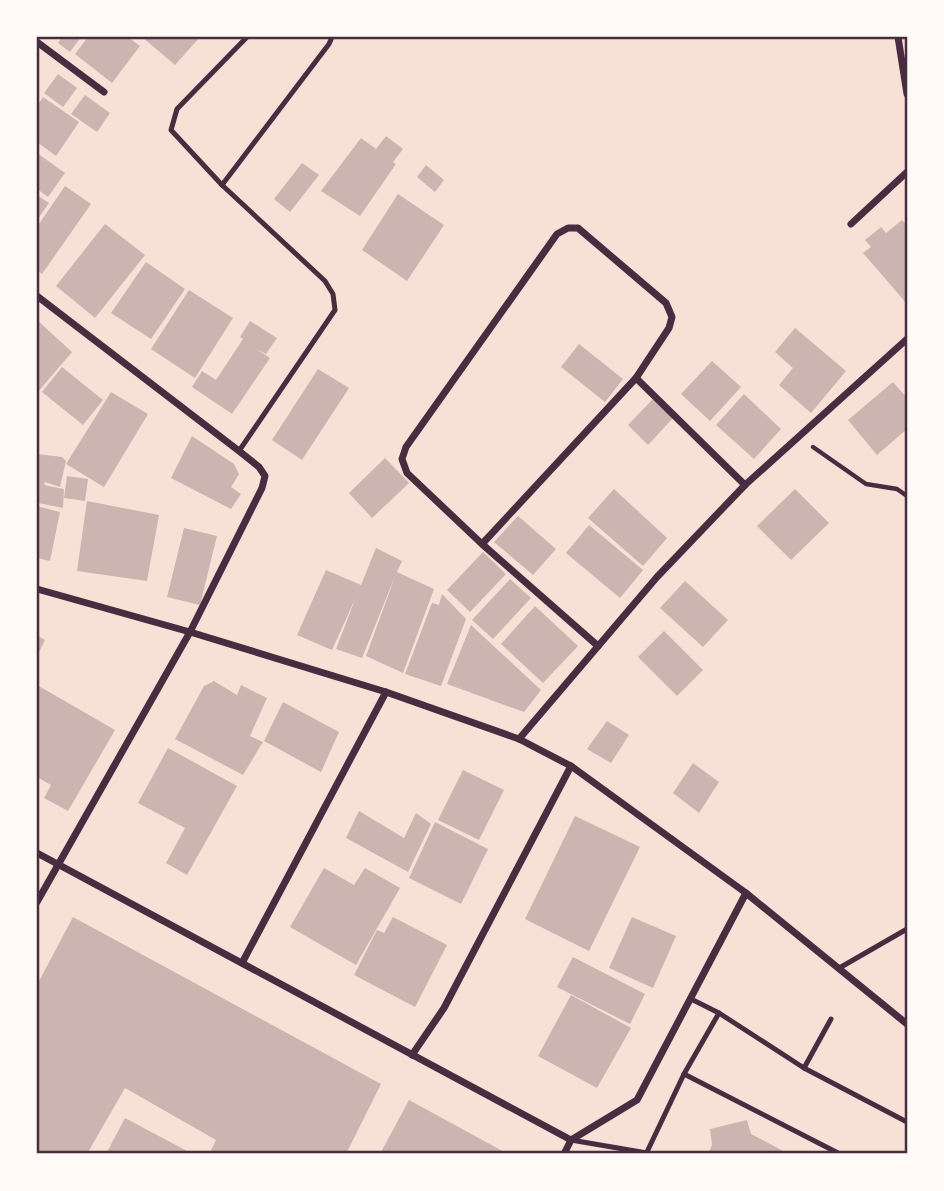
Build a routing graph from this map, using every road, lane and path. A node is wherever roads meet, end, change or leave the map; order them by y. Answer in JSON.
{"nodes":[{"id":1,"x":247,"y":37,"type":"edge"},
{"id":2,"x":332,"y":37,"type":"edge"},
{"id":3,"x":898,"y":37,"type":"edge"},
{"id":4,"x":37,"y":42,"type":"edge"},
{"id":5,"x":104,"y":92,"type":"dead end"},
{"id":6,"x":907,"y":94,"type":"edge"},
{"id":7,"x":907,"y":173,"type":"edge"},
{"id":8,"x":222,"y":186,"type":"junction"},
{"id":9,"x":851,"y":225,"type":"dead end"},
{"id":10,"x":37,"y":296,"type":"edge"},
{"id":11,"x":907,"y":339,"type":"edge"},
{"id":12,"x":636,"y":377,"type":"junction"},
{"id":13,"x":798,"y":436,"type":"junction"},
{"id":14,"x":239,"y":451,"type":"junction"},
{"id":15,"x":745,"y":485,"type":"junction"},
{"id":16,"x":907,"y":496,"type":"edge"},
{"id":17,"x":482,"y":544,"type":"junction"},
{"id":18,"x":37,"y":589,"type":"edge"},
{"id":19,"x":190,"y":632,"type":"junction"},
{"id":20,"x":598,"y":646,"type":"junction"},
{"id":21,"x":386,"y":692,"type":"junction"},
{"id":22,"x":519,"y":739,"type":"junction"},
{"id":23,"x":571,"y":766,"type":"junction"},
{"id":24,"x":37,"y":853,"type":"edge"},
{"id":25,"x":57,"y":865,"type":"junction"},
{"id":26,"x":746,"y":892,"type":"junction"},
{"id":27,"x":37,"y":902,"type":"edge"},
{"id":28,"x":907,"y":929,"type":"edge"},
{"id":29,"x":242,"y":963,"type":"junction"},
{"id":30,"x":841,"y":967,"type":"junction"},
{"id":31,"x":691,"y":999,"type":"junction"},
{"id":32,"x":719,"y":1013,"type":"junction"},
{"id":33,"x":831,"y":1019,"type":"dead end"},
{"id":34,"x":907,"y":1024,"type":"edge"},
{"id":35,"x":412,"y":1055,"type":"junction"},
{"id":36,"x":804,"y":1068,"type":"junction"},
{"id":37,"x":684,"y":1074,"type":"junction"},
{"id":38,"x":907,"y":1122,"type":"edge"},
{"id":39,"x":571,"y":1140,"type":"junction"},
{"id":40,"x":564,"y":1154,"type":"edge"},
{"id":41,"x":646,"y":1154,"type":"edge"},
{"id":42,"x":840,"y":1154,"type":"edge"}],
"edges":[{"from":1,"to":8,"type":"lane"},
{"from":2,"to":8,"type":"lane"},
{"from":3,"to":6,"type":"street"},
{"from":4,"to":5,"type":"street"},
{"from":7,"to":9,"type":"street"},
{"from":8,"to":14,"type":"lane"},
{"from":10,"to":14,"type":"street"},
{"from":11,"to":13,"type":"street"},
{"from":12,"to":15,"type":"street"},
{"from":12,"to":17,"type":"street"},
{"from":12,"to":17,"type":"street"},
{"from":13,"to":15,"type":"street"},
{"from":13,"to":16,"type":"path"},
{"from":14,"to":19,"type":"street"},
{"from":15,"to":20,"type":"street"},
{"from":17,"to":20,"type":"street"},
{"from":18,"to":19,"type":"street"},
{"from":19,"to":21,"type":"street"},
{"from":19,"to":25,"type":"street"},
{"from":20,"to":22,"type":"street"},
{"from":21,"to":22,"type":"street"},
{"from":21,"to":29,"type":"street"},
{"from":22,"to":23,"type":"street"},
{"from":23,"to":26,"type":"street"},
{"from":23,"to":35,"type":"street"},
{"from":24,"to":25,"type":"street"},
{"from":25,"to":27,"type":"street"},
{"from":25,"to":29,"type":"street"},
{"from":26,"to":30,"type":"street"},
{"from":26,"to":31,"type":"street"},
{"from":28,"to":30,"type":"lane"},
{"from":29,"to":35,"type":"street"},
{"from":30,"to":34,"type":"street"},
{"from":31,"to":32,"type":"lane"},
{"from":31,"to":39,"type":"street"},
{"from":32,"to":36,"type":"lane"},
{"from":32,"to":37,"type":"lane"},
{"from":33,"to":36,"type":"lane"},
{"from":35,"to":39,"type":"street"},
{"from":36,"to":38,"type":"lane"},
{"from":37,"to":41,"type":"lane"},
{"from":37,"to":42,"type":"lane"},
{"from":39,"to":40,"type":"street"},
{"from":39,"to":41,"type":"lane"}]}
